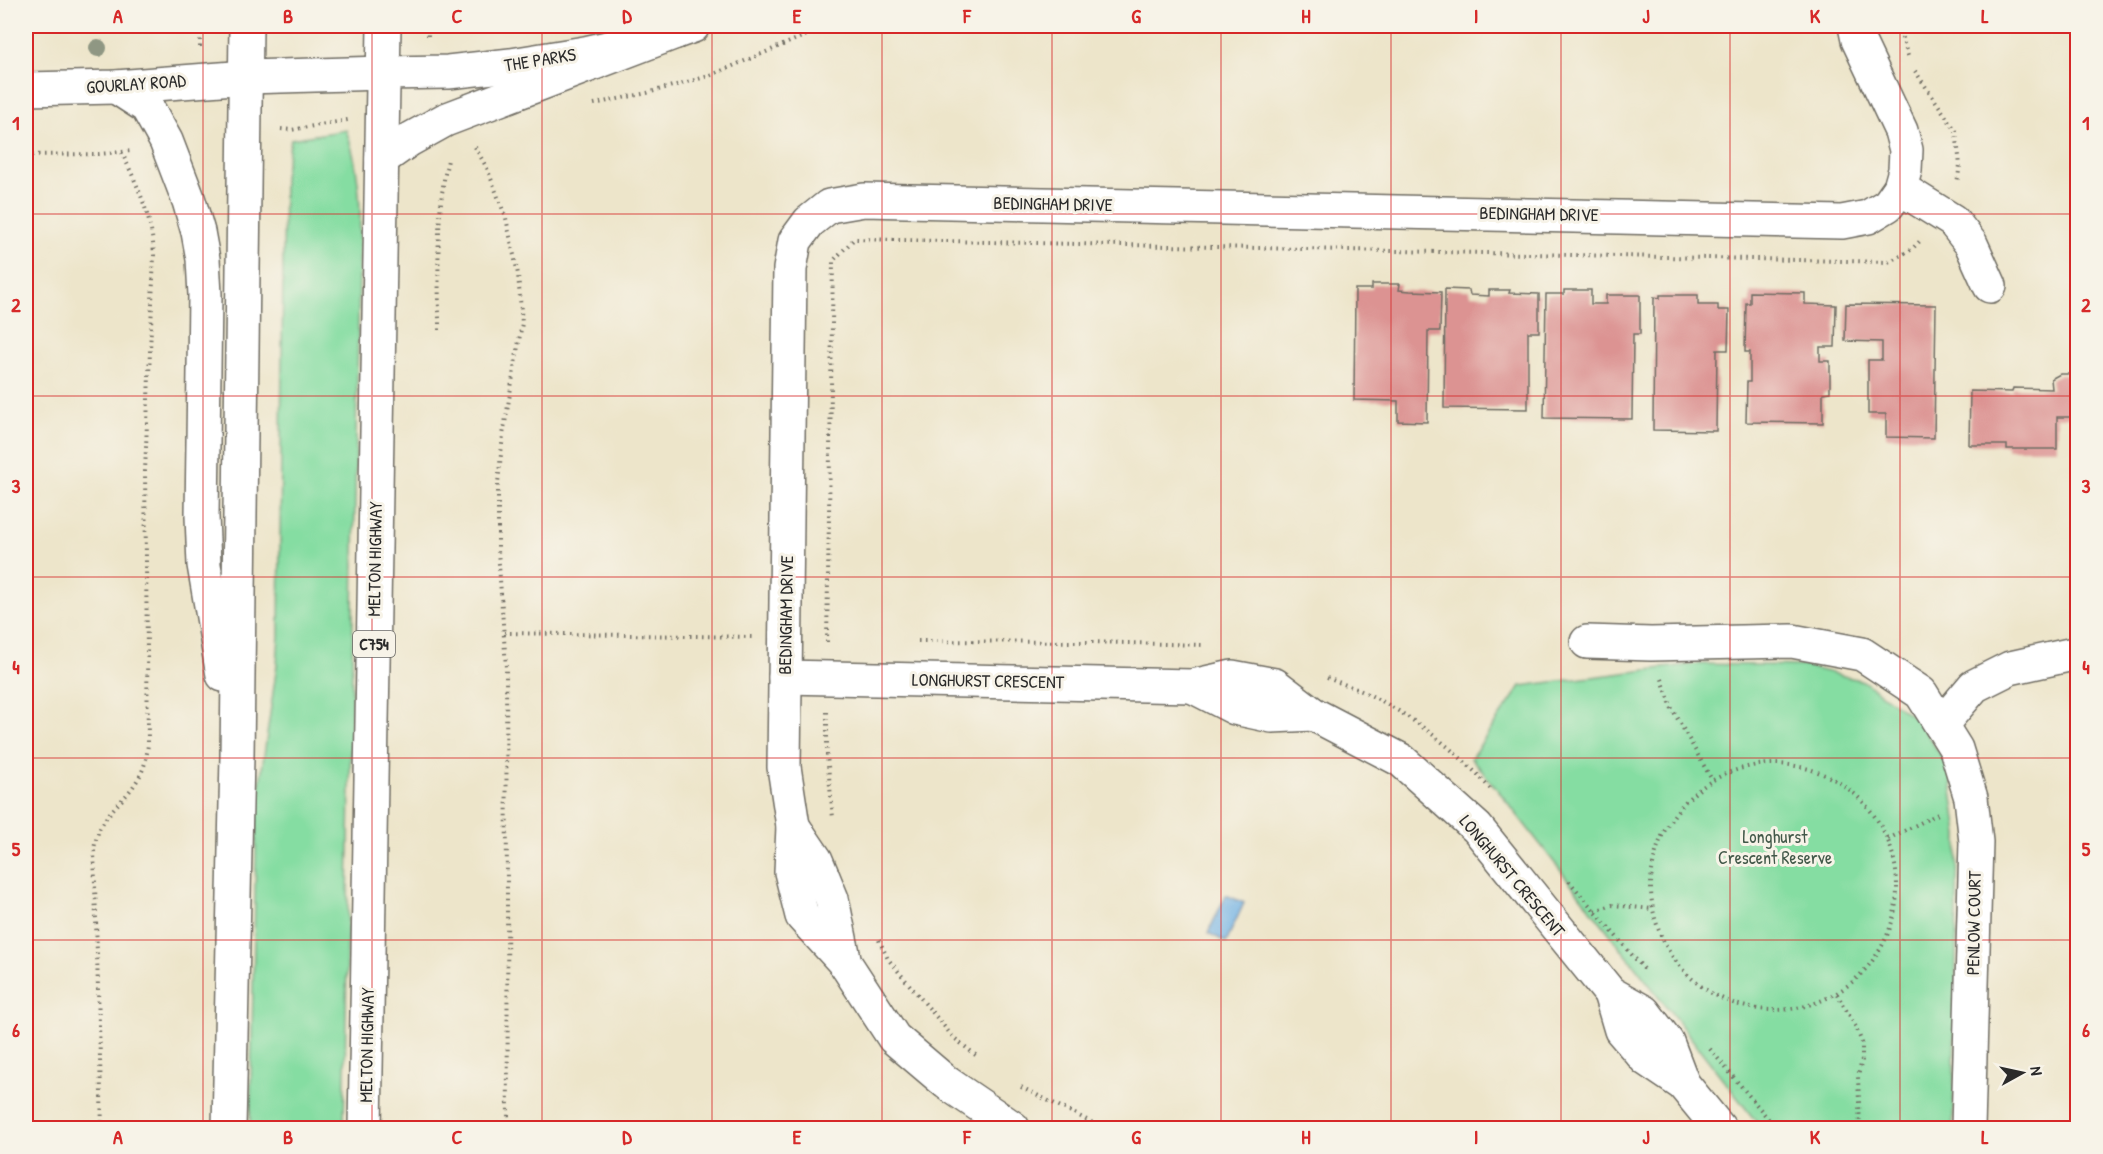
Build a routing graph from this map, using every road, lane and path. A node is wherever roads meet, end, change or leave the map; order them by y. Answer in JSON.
{"nodes":[{"id":1,"x":246,"y":26,"type":"edge"},
{"id":2,"x":384,"y":26,"type":"edge"},
{"id":3,"x":828,"y":26,"type":"edge"},
{"id":4,"x":1855,"y":26,"type":"edge"},
{"id":5,"x":1898,"y":26,"type":"edge"},
{"id":6,"x":685,"y":29,"type":"edge"},
{"id":7,"x":383,"y":73,"type":"junction"},
{"id":8,"x":246,"y":77,"type":"junction"},
{"id":9,"x":116,"y":87,"type":"junction"},
{"id":10,"x":26,"y":89,"type":"edge"},
{"id":11,"x":590,"y":105,"type":"dead end"},
{"id":12,"x":382,"y":112,"type":"junction"},
{"id":13,"x":246,"y":129,"type":"junction"},
{"id":14,"x":467,"y":141,"type":"dead end"},
{"id":15,"x":139,"y":149,"type":"dead end"},
{"id":16,"x":122,"y":153,"type":"junction"},
{"id":17,"x":28,"y":155,"type":"edge"},
{"id":18,"x":448,"y":157,"type":"dead end"},
{"id":19,"x":382,"y":159,"type":"junction"},
{"id":20,"x":1900,"y":188,"type":"junction"},
{"id":21,"x":26,"y":191,"type":"edge"},
{"id":22,"x":1943,"y":215,"type":"junction"},
{"id":23,"x":1990,"y":286,"type":"dead end"},
{"id":24,"x":439,"y":330,"type":"dead end"},
{"id":25,"x":504,"y":633,"type":"junction"},
{"id":26,"x":786,"y":637,"type":"junction"},
{"id":27,"x":911,"y":641,"type":"dead end"},
{"id":28,"x":1587,"y":642,"type":"dead end"},
{"id":29,"x":1651,"y":644,"type":"junction"},
{"id":30,"x":1208,"y":646,"type":"dead end"},
{"id":31,"x":2078,"y":653,"type":"edge"},
{"id":32,"x":785,"y":677,"type":"junction"},
{"id":33,"x":1325,"y":677,"type":"dead end"},
{"id":34,"x":828,"y":678,"type":"junction"},
{"id":35,"x":1941,"y":725,"type":"junction"},
{"id":36,"x":237,"y":756,"type":"junction"},
{"id":37,"x":1712,"y":780,"type":"junction"},
{"id":38,"x":1497,"y":796,"type":"dead end"},
{"id":39,"x":1971,"y":798,"type":"junction"},
{"id":40,"x":833,"y":819,"type":"dead end"},
{"id":41,"x":1888,"y":839,"type":"junction"},
{"id":42,"x":1565,"y":875,"type":"dead end"},
{"id":43,"x":1652,"y":909,"type":"junction"},
{"id":44,"x":1595,"y":911,"type":"junction"},
{"id":45,"x":878,"y":938,"type":"dead end"},
{"id":46,"x":1646,"y":972,"type":"dead end"},
{"id":47,"x":1837,"y":994,"type":"junction"},
{"id":48,"x":1704,"y":1042,"type":"dead end"},
{"id":49,"x":979,"y":1059,"type":"dead end"},
{"id":50,"x":1016,"y":1084,"type":"dead end"},
{"id":51,"x":102,"y":1128,"type":"edge"},
{"id":52,"x":229,"y":1128,"type":"edge"},
{"id":53,"x":365,"y":1128,"type":"edge"},
{"id":54,"x":508,"y":1128,"type":"edge"},
{"id":55,"x":1013,"y":1128,"type":"edge"},
{"id":56,"x":1103,"y":1128,"type":"edge"},
{"id":57,"x":1719,"y":1128,"type":"edge"},
{"id":58,"x":1776,"y":1128,"type":"edge"},
{"id":59,"x":1860,"y":1128,"type":"edge"},
{"id":60,"x":1968,"y":1128,"type":"edge"}],
"edges":[{"from":1,"to":8,"type":"main road"},
{"from":2,"to":7,"type":"main road","name":"MELTON HIGHWAY","number":"C754"},
{"from":3,"to":11,"type":"path"},
{"from":4,"to":20,"type":"main road"},
{"from":5,"to":22,"type":"path"},
{"from":6,"to":7,"type":"main road","name":"THE PARKS"},
{"from":6,"to":19,"type":"main road"},
{"from":7,"to":8,"type":"main road","name":"THE PARKS"},
{"from":7,"to":12,"type":"main road","name":"MELTON HIGHWAY","number":"C754"},
{"from":8,"to":9,"type":"main road","name":"GOURLAY ROAD"},
{"from":8,"to":13,"type":"main road"},
{"from":9,"to":10,"type":"main road","name":"GOURLAY ROAD"},
{"from":9,"to":36,"type":"main road"},
{"from":12,"to":13,"type":"path"},
{"from":12,"to":19,"type":"main road","name":"MELTON HIGHWAY","number":"C754"},
{"from":13,"to":36,"type":"main road"},
{"from":14,"to":25,"type":"path"},
{"from":15,"to":16,"type":"path"},
{"from":16,"to":17,"type":"path"},
{"from":16,"to":51,"type":"path"},
{"from":17,"to":21,"type":"path"},
{"from":18,"to":24,"type":"path"},
{"from":19,"to":53,"type":"main road","name":"MELTON HIGHWAY","number":"C754"},
{"from":20,"to":22,"type":"main road"},
{"from":20,"to":26,"type":"main road","name":"BEDINGHAM DRIVE"},
{"from":22,"to":23,"type":"main road"},
{"from":22,"to":34,"type":"path"},
{"from":25,"to":26,"type":"path"},
{"from":25,"to":54,"type":"path"},
{"from":26,"to":32,"type":"main road","name":"BEDINGHAM DRIVE"},
{"from":27,"to":30,"type":"path"},
{"from":28,"to":29,"type":"main road","name":"PENLOW COURT"},
{"from":29,"to":35,"type":"main road","name":"PENLOW COURT"},
{"from":29,"to":37,"type":"path"},
{"from":31,"to":35,"type":"main road"},
{"from":32,"to":34,"type":"main road","name":"LONGHURST CRESCENT"},
{"from":32,"to":55,"type":"main road","name":"BEDINGHAM DRIVE"},
{"from":33,"to":38,"type":"path"},
{"from":34,"to":40,"type":"path"},
{"from":34,"to":57,"type":"main road","name":"LONGHURST CRESCENT"},
{"from":35,"to":39,"type":"main road","name":"PENLOW COURT"},
{"from":36,"to":52,"type":"main road"},
{"from":37,"to":41,"type":"path"},
{"from":37,"to":43,"type":"path"},
{"from":39,"to":41,"type":"path"},
{"from":39,"to":60,"type":"main road","name":"PENLOW COURT"},
{"from":41,"to":47,"type":"path"},
{"from":42,"to":44,"type":"path"},
{"from":43,"to":44,"type":"path"},
{"from":43,"to":47,"type":"path"},
{"from":44,"to":46,"type":"path"},
{"from":45,"to":49,"type":"path"},
{"from":47,"to":59,"type":"path"},
{"from":48,"to":58,"type":"path"},
{"from":50,"to":56,"type":"path"}]}
